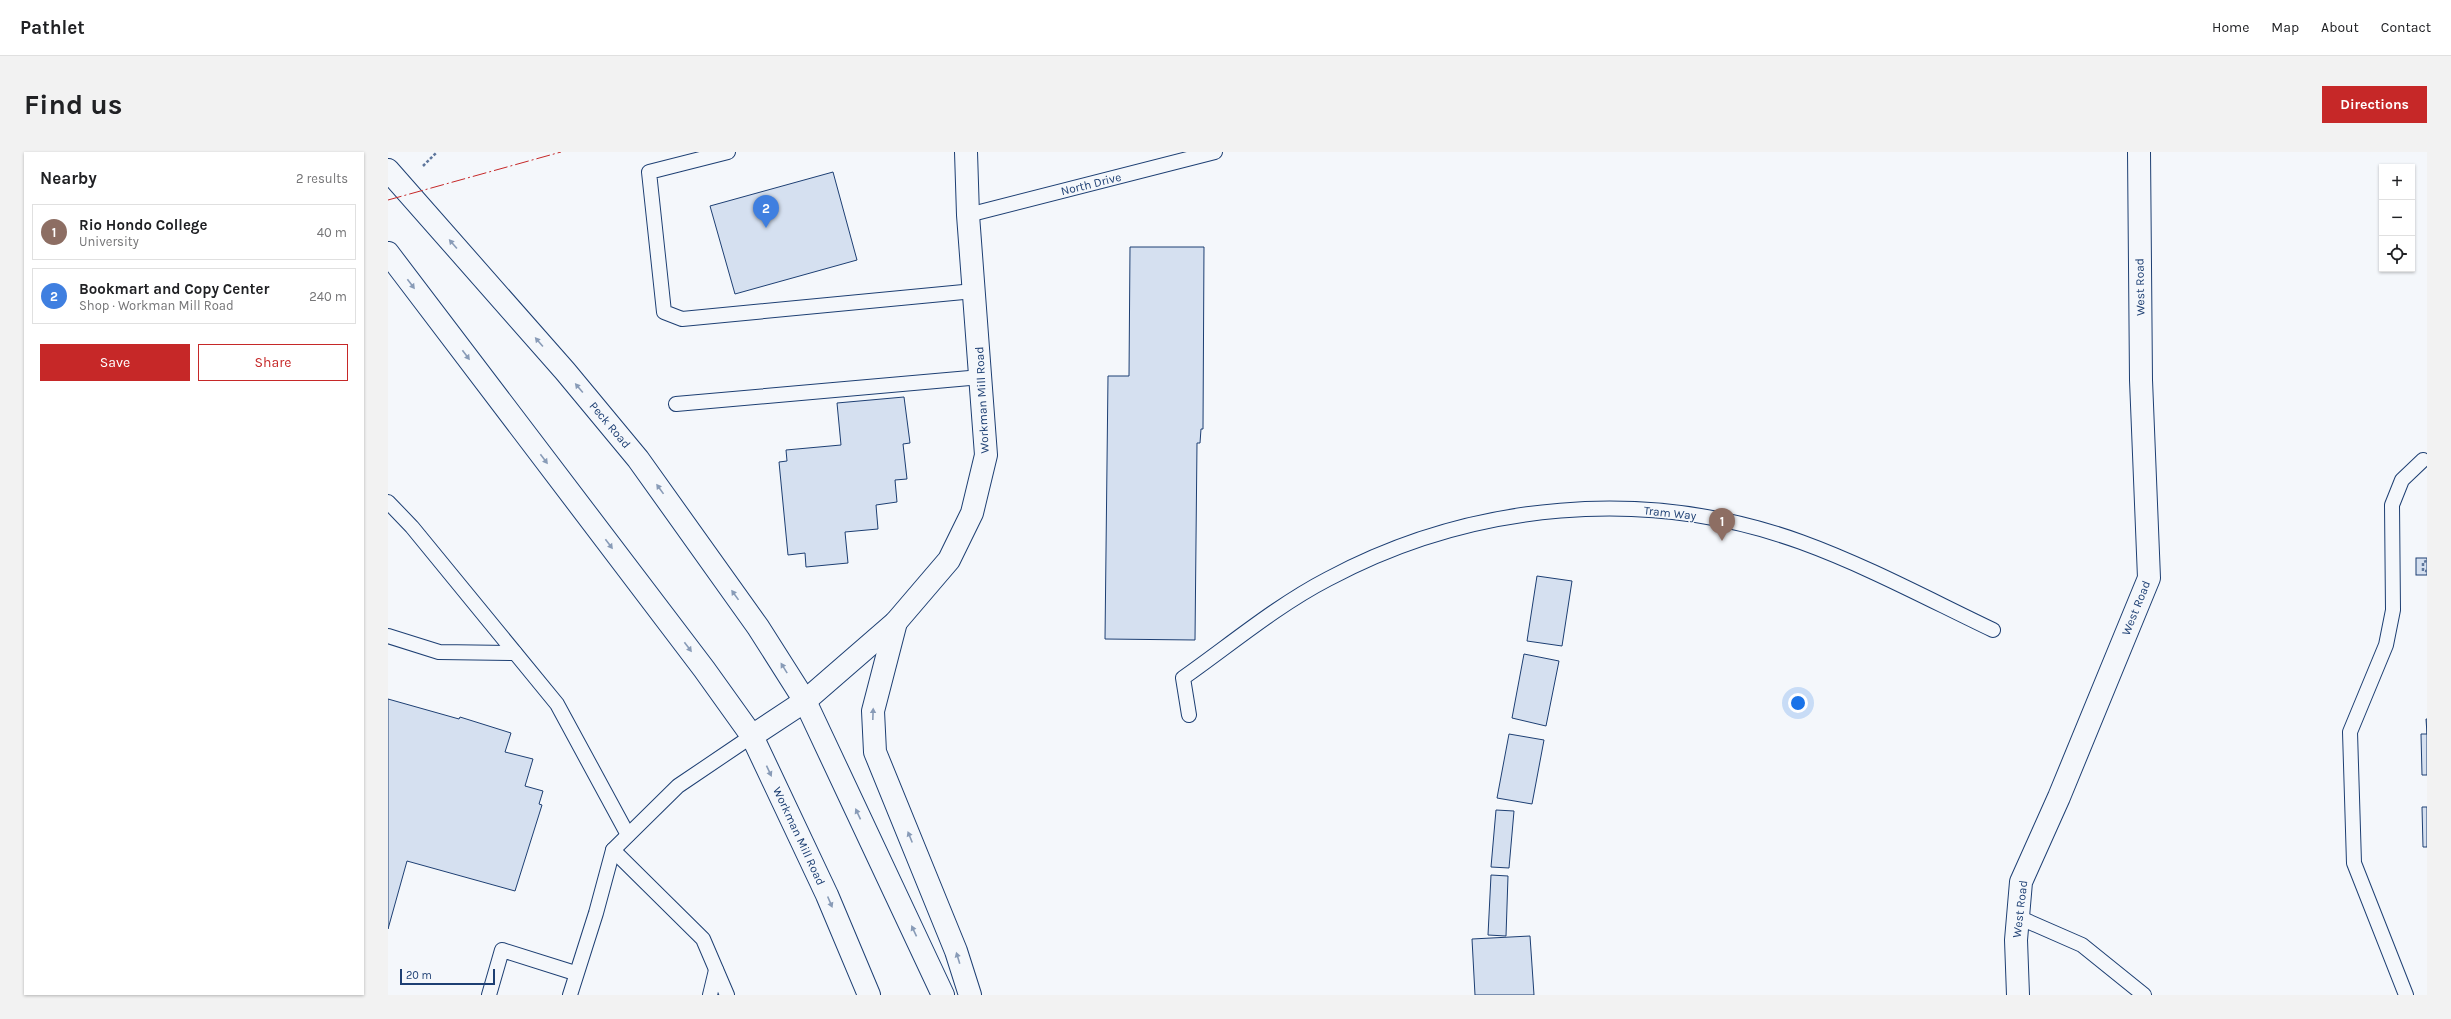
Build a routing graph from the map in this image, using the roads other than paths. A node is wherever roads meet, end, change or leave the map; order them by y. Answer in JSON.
{"nodes":[{"id":1,"x":728,"y":152,"type":"edge"},
{"id":2,"x":966,"y":152,"type":"edge"},
{"id":3,"x":1215,"y":152,"type":"edge"},
{"id":4,"x":2139,"y":152,"type":"edge"},
{"id":5,"x":388,"y":170,"type":"edge"},
{"id":6,"x":968,"y":216,"type":"junction"},
{"id":7,"x":388,"y":253,"type":"edge"},
{"id":8,"x":974,"y":291,"type":"junction"},
{"id":9,"x":981,"y":377,"type":"junction"},
{"id":10,"x":676,"y":404,"type":"dead end"},
{"id":11,"x":2423,"y":460,"type":"dead end"},
{"id":12,"x":388,"y":502,"type":"edge"},
{"id":13,"x":896,"y":622,"type":"junction"},
{"id":14,"x":1993,"y":630,"type":"dead end"},
{"id":15,"x":388,"y":636,"type":"edge"},
{"id":16,"x":515,"y":653,"type":"junction"},
{"id":17,"x":805,"y":701,"type":"junction"},
{"id":18,"x":1189,"y":715,"type":"dead end"},
{"id":19,"x":752,"y":736,"type":"junction"},
{"id":20,"x":628,"y":835,"type":"junction"},
{"id":21,"x":613,"y":850,"type":"junction"},
{"id":22,"x":2018,"y":917,"type":"junction"},
{"id":23,"x":716,"y":970,"type":"junction"},
{"id":24,"x":575,"y":973,"type":"junction"},
{"id":25,"x":489,"y":995,"type":"edge"},
{"id":26,"x":570,"y":995,"type":"edge"},
{"id":27,"x":710,"y":995,"type":"edge"},
{"id":28,"x":727,"y":995,"type":"edge"},
{"id":29,"x":869,"y":995,"type":"edge"},
{"id":30,"x":943,"y":995,"type":"edge"},
{"id":31,"x":970,"y":995,"type":"edge"},
{"id":32,"x":2018,"y":995,"type":"edge"},
{"id":33,"x":2144,"y":995,"type":"edge"},
{"id":34,"x":2406,"y":995,"type":"edge"}],
"edges":[{"from":1,"to":8,"type":"lane"},
{"from":2,"to":6,"type":"main road","name":"Workman Mill Road"},
{"from":3,"to":6,"type":"lane","name":"North Drive"},
{"from":4,"to":22,"type":"main road","name":"West Road"},
{"from":17,"to":5,"type":"main road","name":"Peck Road","one_way":true},
{"from":6,"to":8,"type":"main road","name":"Workman Mill Road"},
{"from":7,"to":19,"type":"main road","one_way":true},
{"from":8,"to":9,"type":"main road","name":"Workman Mill Road"},
{"from":9,"to":10,"type":"lane"},
{"from":9,"to":13,"type":"main road","name":"Workman Mill Road"},
{"from":11,"to":34,"type":"lane"},
{"from":12,"to":16,"type":"lane"},
{"from":13,"to":17,"type":"main road","name":"Workman Mill Road"},
{"from":31,"to":13,"type":"main road","one_way":true},
{"from":14,"to":18,"type":"lane","name":"Tram Way"},
{"from":15,"to":16,"type":"lane"},
{"from":16,"to":20,"type":"lane"},
{"from":17,"to":19,"type":"main road","name":"Workman Mill Road"},
{"from":30,"to":17,"type":"main road","one_way":true},
{"from":19,"to":20,"type":"lane"},
{"from":19,"to":29,"type":"main road","name":"Workman Mill Road","one_way":true},
{"from":20,"to":21,"type":"lane"},
{"from":21,"to":23,"type":"lane"},
{"from":21,"to":24,"type":"lane"},
{"from":22,"to":32,"type":"main road","name":"West Road"},
{"from":22,"to":33,"type":"lane"},
{"from":23,"to":27,"type":"lane"},
{"from":23,"to":28,"type":"lane"},
{"from":24,"to":25,"type":"lane"},
{"from":24,"to":26,"type":"lane"}]}
